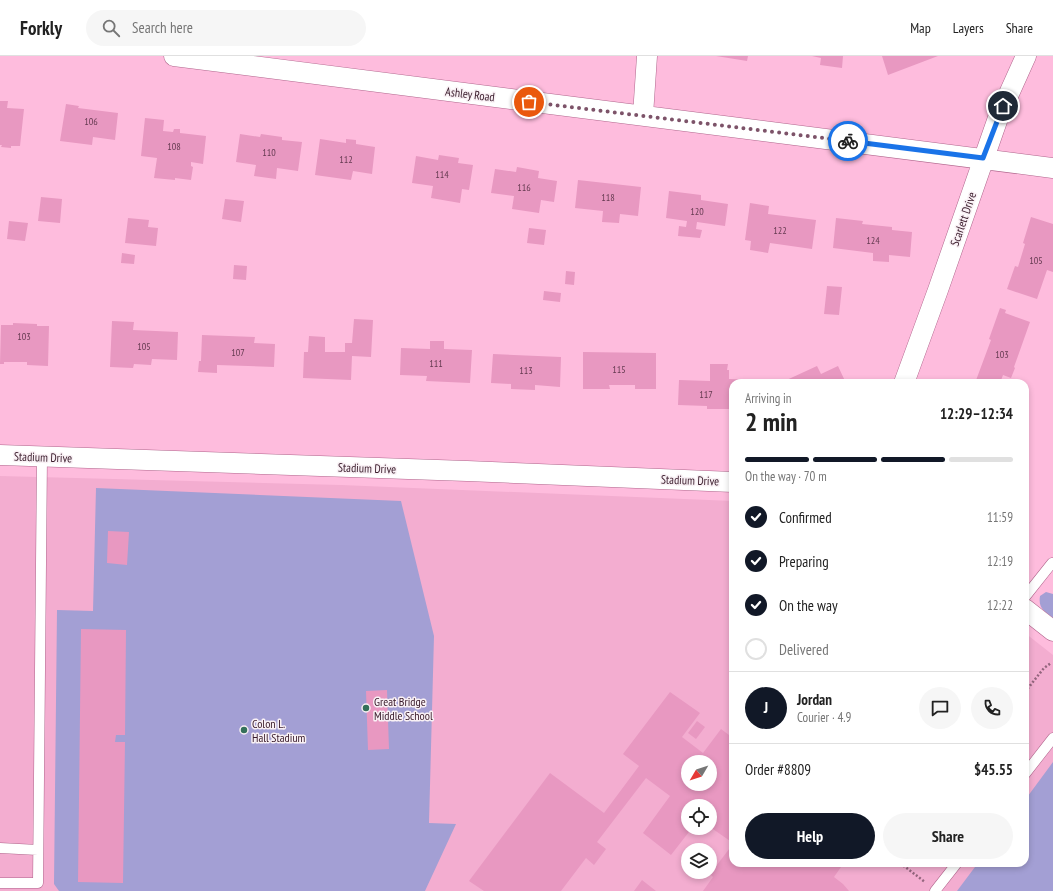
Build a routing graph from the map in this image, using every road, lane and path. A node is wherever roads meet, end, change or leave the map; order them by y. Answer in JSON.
{"nodes":[{"id":1,"x":174,"y":56,"type":"edge"},
{"id":2,"x":647,"y":56,"type":"edge"},
{"id":3,"x":1026,"y":56,"type":"edge"},
{"id":4,"x":643,"y":115,"type":"junction"},
{"id":5,"x":983,"y":158,"type":"junction"},
{"id":6,"x":1053,"y":168,"type":"edge"},
{"id":7,"x":905,"y":379,"type":"edge"},
{"id":8,"x":0,"y":455,"type":"edge"},
{"id":9,"x":42,"y":457,"type":"junction"},
{"id":10,"x":729,"y":482,"type":"edge"},
{"id":11,"x":1052,"y":563,"type":"dead end"},
{"id":12,"x":1029,"y":592,"type":"edge"},
{"id":13,"x":1029,"y":612,"type":"edge"},
{"id":14,"x":1053,"y":630,"type":"edge"},
{"id":15,"x":1051,"y":663,"type":"dead end"},
{"id":16,"x":1029,"y":687,"type":"edge"},
{"id":17,"x":1053,"y":738,"type":"edge"},
{"id":18,"x":1029,"y":769,"type":"edge"},
{"id":19,"x":0,"y":848,"type":"edge"},
{"id":20,"x":38,"y":850,"type":"junction"},
{"id":21,"x":905,"y":867,"type":"edge"},
{"id":22,"x":954,"y":867,"type":"edge"},
{"id":23,"x":0,"y":883,"type":"edge"},
{"id":24,"x":936,"y":890,"type":"edge"}],
"edges":[{"from":1,"to":4,"type":"street","name":"Ashley Road"},
{"from":2,"to":4,"type":"street"},
{"from":3,"to":5,"type":"street","name":"Scarlett Drive"},
{"from":4,"to":5,"type":"street","name":"Ashley Road"},
{"from":5,"to":6,"type":"street","name":"Ashley Road"},
{"from":5,"to":7,"type":"street","name":"Scarlett Drive"},
{"from":8,"to":9,"type":"street","name":"Stadium Drive"},
{"from":9,"to":10,"type":"street","name":"Stadium Drive"},
{"from":9,"to":20,"type":"lane"},
{"from":11,"to":12,"type":"lane"},
{"from":13,"to":14,"type":"street"},
{"from":15,"to":16,"type":"path"},
{"from":17,"to":18,"type":"lane"},
{"from":19,"to":20,"type":"lane"},
{"from":20,"to":23,"type":"lane"},
{"from":21,"to":24,"type":"path"},
{"from":22,"to":24,"type":"lane"}]}
